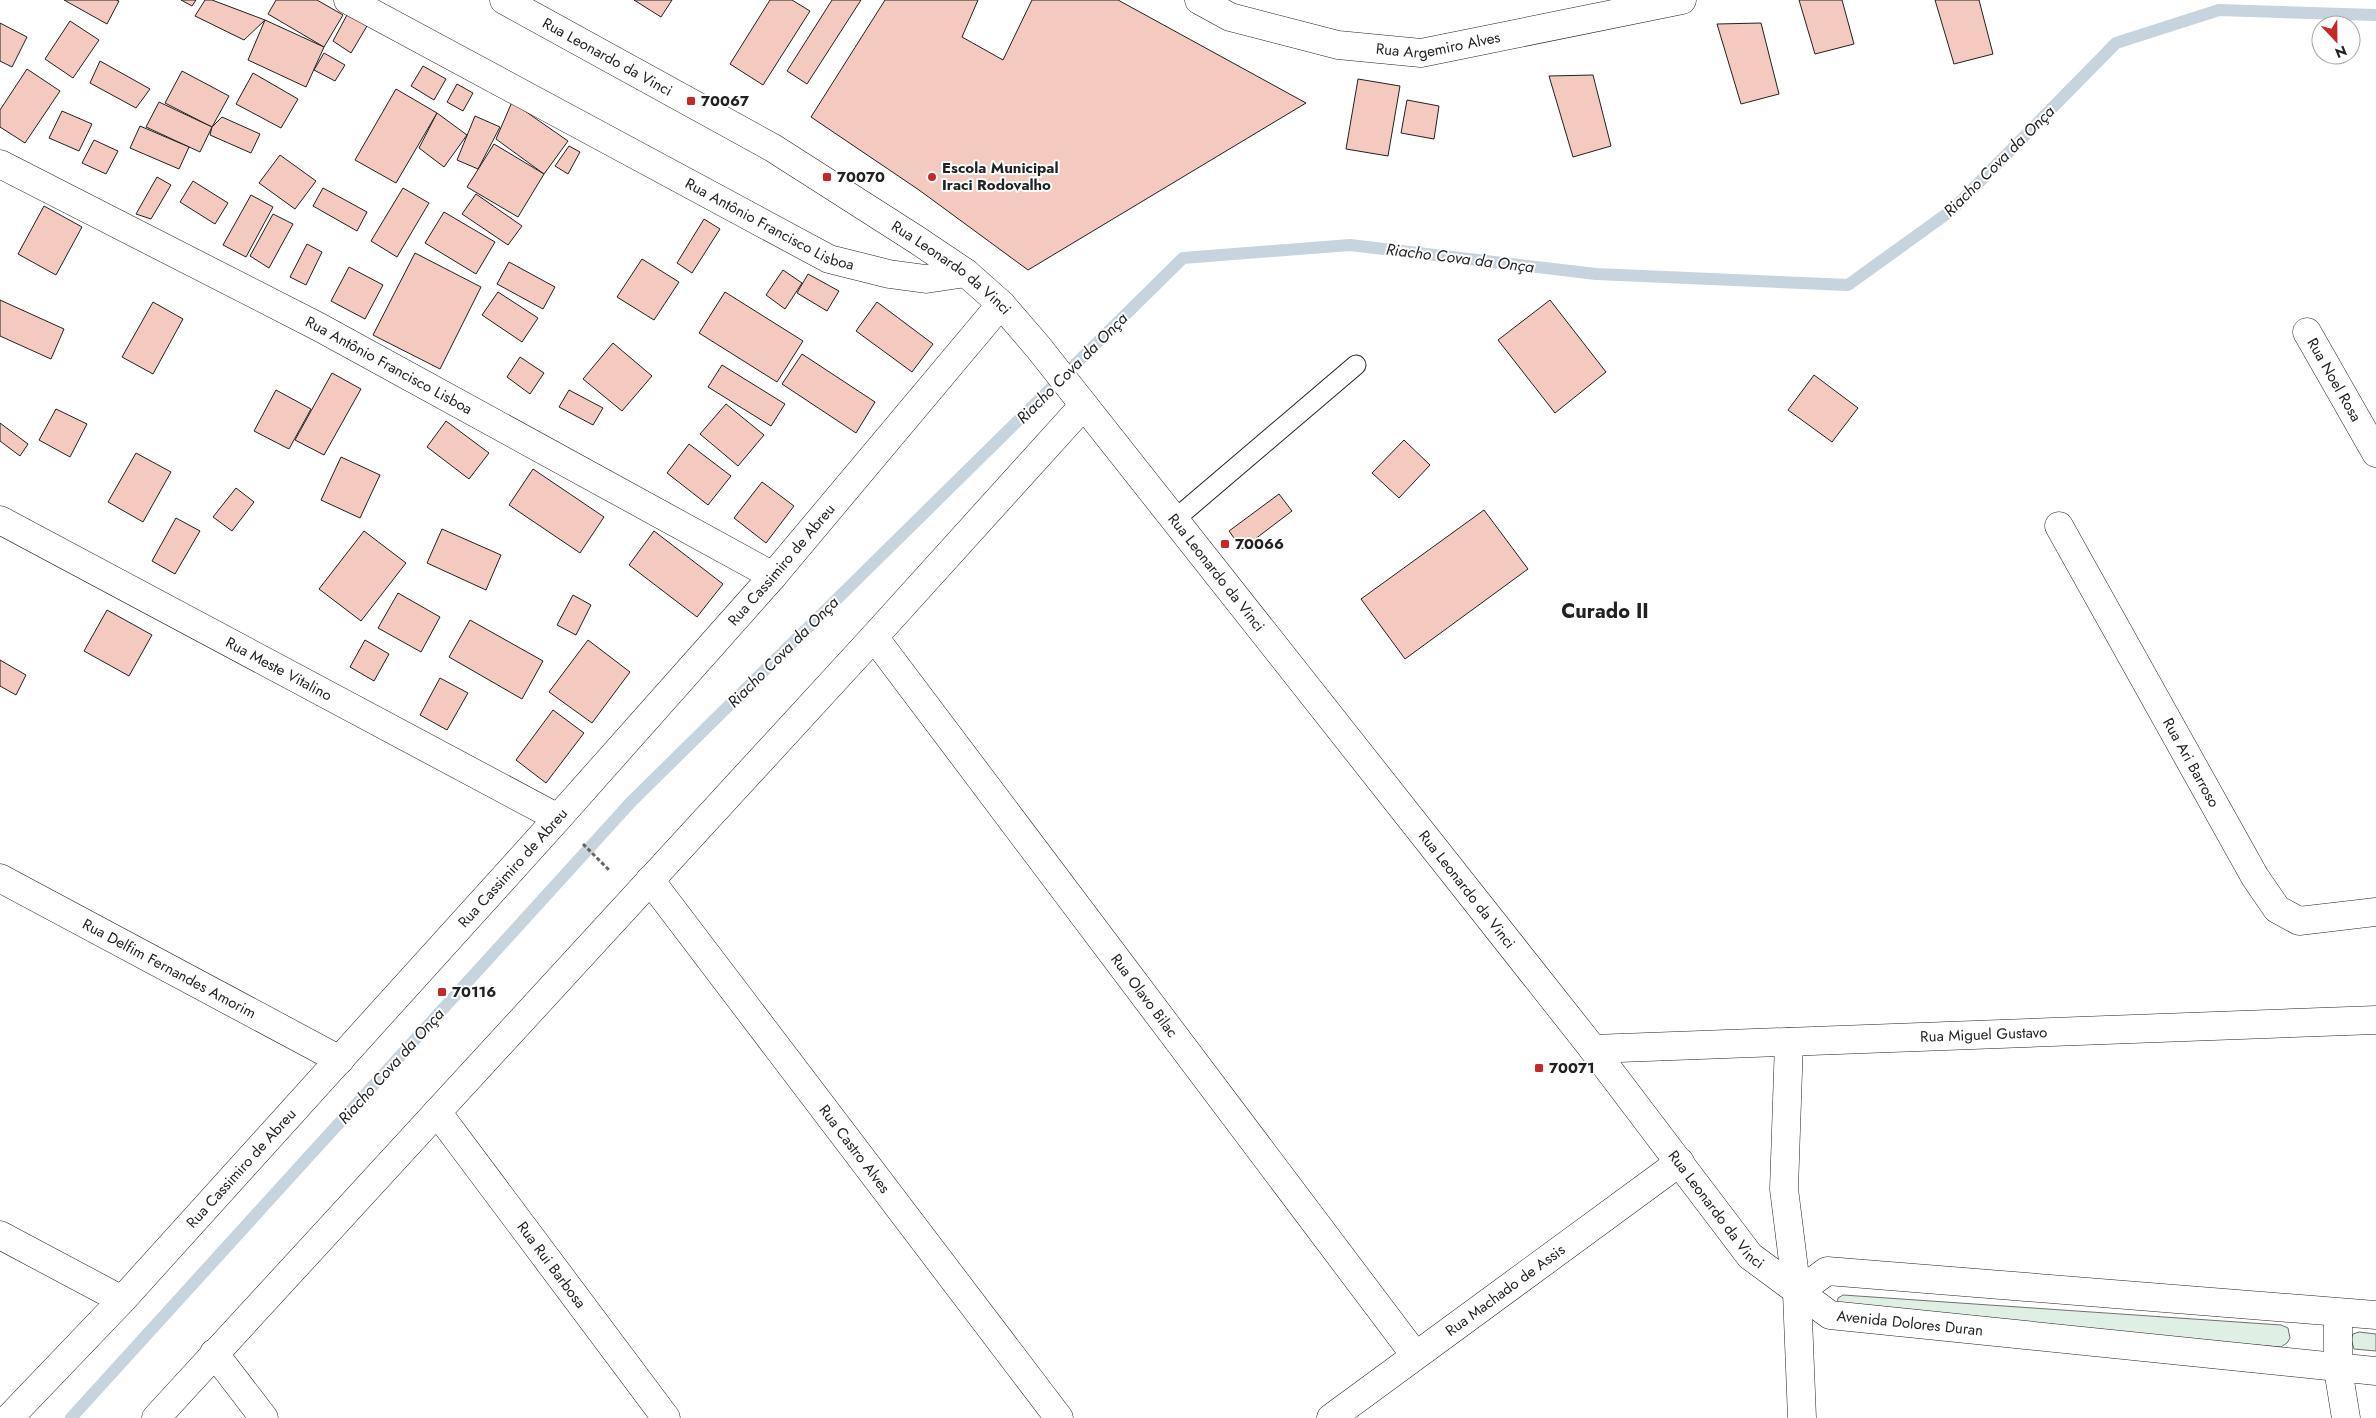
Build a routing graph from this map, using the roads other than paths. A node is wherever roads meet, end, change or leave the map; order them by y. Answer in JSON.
{"nodes":[{"id":1,"x":348,"y":0,"type":"edge"},
{"id":2,"x":504,"y":0,"type":"edge"},
{"id":3,"x":1199,"y":0,"type":"edge"},
{"id":4,"x":1682,"y":0,"type":"edge"},
{"id":5,"x":0,"y":164,"type":"edge"},
{"id":6,"x":966,"y":272,"type":"junction"},
{"id":7,"x":1001,"y":304,"type":"junction"},
{"id":8,"x":2307,"y":332,"type":"dead end"},
{"id":9,"x":1356,"y":365,"type":"dead end"},
{"id":10,"x":1075,"y":395,"type":"junction"},
{"id":11,"x":2376,"y":453,"type":"edge"},
{"id":12,"x":0,"y":520,"type":"edge"},
{"id":13,"x":1174,"y":520,"type":"junction"},
{"id":14,"x":2059,"y":526,"type":"dead end"},
{"id":15,"x":773,"y":576,"type":"junction"},
{"id":16,"x":874,"y":637,"type":"junction"},
{"id":17,"x":558,"y":818,"type":"junction"},
{"id":18,"x":0,"y":878,"type":"edge"},
{"id":19,"x":650,"y":880,"type":"junction"},
{"id":20,"x":2376,"y":912,"type":"edge"},
{"id":21,"x":2376,"y":1020,"type":"edge"},
{"id":22,"x":1789,"y":1042,"type":"junction"},
{"id":23,"x":1593,"y":1049,"type":"junction"},
{"id":24,"x":340,"y":1060,"type":"junction"},
{"id":25,"x":437,"y":1112,"type":"junction"},
{"id":26,"x":1680,"y":1162,"type":"junction"},
{"id":27,"x":0,"y":1235,"type":"edge"},
{"id":28,"x":1797,"y":1292,"type":"junction"},
{"id":29,"x":122,"y":1300,"type":"junction"},
{"id":30,"x":2338,"y":1313,"type":"junction"},
{"id":31,"x":2376,"y":1315,"type":"edge"},
{"id":32,"x":214,"y":1354,"type":"junction"},
{"id":33,"x":1415,"y":1355,"type":"junction"},
{"id":34,"x":2338,"y":1369,"type":"junction"},
{"id":35,"x":2376,"y":1372,"type":"edge"},
{"id":36,"x":9,"y":1418,"type":"edge"},
{"id":37,"x":156,"y":1418,"type":"edge"},
{"id":38,"x":264,"y":1418,"type":"edge"},
{"id":39,"x":666,"y":1418,"type":"edge"},
{"id":40,"x":1058,"y":1418,"type":"edge"},
{"id":41,"x":1331,"y":1418,"type":"edge"},
{"id":42,"x":1802,"y":1418,"type":"edge"},
{"id":43,"x":2346,"y":1418,"type":"edge"}],
"edges":[{"from":1,"to":6,"type":"street","name":"Rua Antônio Francisco Lisboa"},
{"from":2,"to":6,"type":"street","name":"Rua Leonardo da Vinci"},
{"from":3,"to":4,"type":"street","name":"Rua Argemiro Alves"},
{"from":5,"to":15,"type":"street","name":"Rua Antônio Francisco Lisboa"},
{"from":6,"to":7,"type":"street","name":"Rua Leonardo da Vinci"},
{"from":7,"to":10,"type":"street","name":"Rua Leonardo da Vinci"},
{"from":7,"to":15,"type":"street","name":"Rua Cassimiro de Abreu"},
{"from":8,"to":11,"type":"street","name":"Rua Noel Rosa"},
{"from":9,"to":13,"type":"lane"},
{"from":10,"to":13,"type":"street","name":"Rua Leonardo da Vinci"},
{"from":10,"to":16,"type":"street"},
{"from":12,"to":17,"type":"street","name":"Rua Meste Vitalino"},
{"from":13,"to":23,"type":"street","name":"Rua Leonardo da Vinci"},
{"from":14,"to":20,"type":"street","name":"Rua Ari Barroso"},
{"from":15,"to":17,"type":"street","name":"Rua Cassimiro de Abreu"},
{"from":16,"to":19,"type":"street"},
{"from":16,"to":33,"type":"street","name":"Rua Olavo Bilac"},
{"from":17,"to":24,"type":"street","name":"Rua Cassimiro de Abreu"},
{"from":18,"to":24,"type":"street","name":"Rua Delfim Fernandes Amorim"},
{"from":19,"to":25,"type":"street"},
{"from":19,"to":40,"type":"street","name":"Rua Castro Alves"},
{"from":21,"to":22,"type":"street","name":"Rua Miguel Gustavo"},
{"from":22,"to":23,"type":"street","name":"Rua Miguel Gustavo"},
{"from":22,"to":28,"type":"street","name":"Rua Leonardo da Vinci"},
{"from":23,"to":26,"type":"street","name":"Rua Leonardo da Vinci"},
{"from":24,"to":29,"type":"street","name":"Rua Cassimiro de Abreu"},
{"from":25,"to":32,"type":"street"},
{"from":25,"to":39,"type":"street","name":"Rua Rui Barbosa"},
{"from":26,"to":28,"type":"street","name":"Rua Leonardo da Vinci"},
{"from":26,"to":33,"type":"street","name":"Rua Machado de Assis"},
{"from":27,"to":29,"type":"street"},
{"from":28,"to":30,"type":"street"},
{"from":28,"to":34,"type":"street","name":"Avenida Dolores Duran"},
{"from":28,"to":42,"type":"street","name":"Rua Leonardo da Vinci"},
{"from":29,"to":36,"type":"street","name":"Rua Cassimiro de Abreu"},
{"from":30,"to":31,"type":"street"},
{"from":30,"to":34,"type":"street"},
{"from":32,"to":37,"type":"street"},
{"from":32,"to":38,"type":"street"},
{"from":33,"to":41,"type":"street","name":"Rua Machado de Assis"},
{"from":34,"to":35,"type":"street","name":"Avenida Dolores Duran"},
{"from":34,"to":43,"type":"street"}]}
